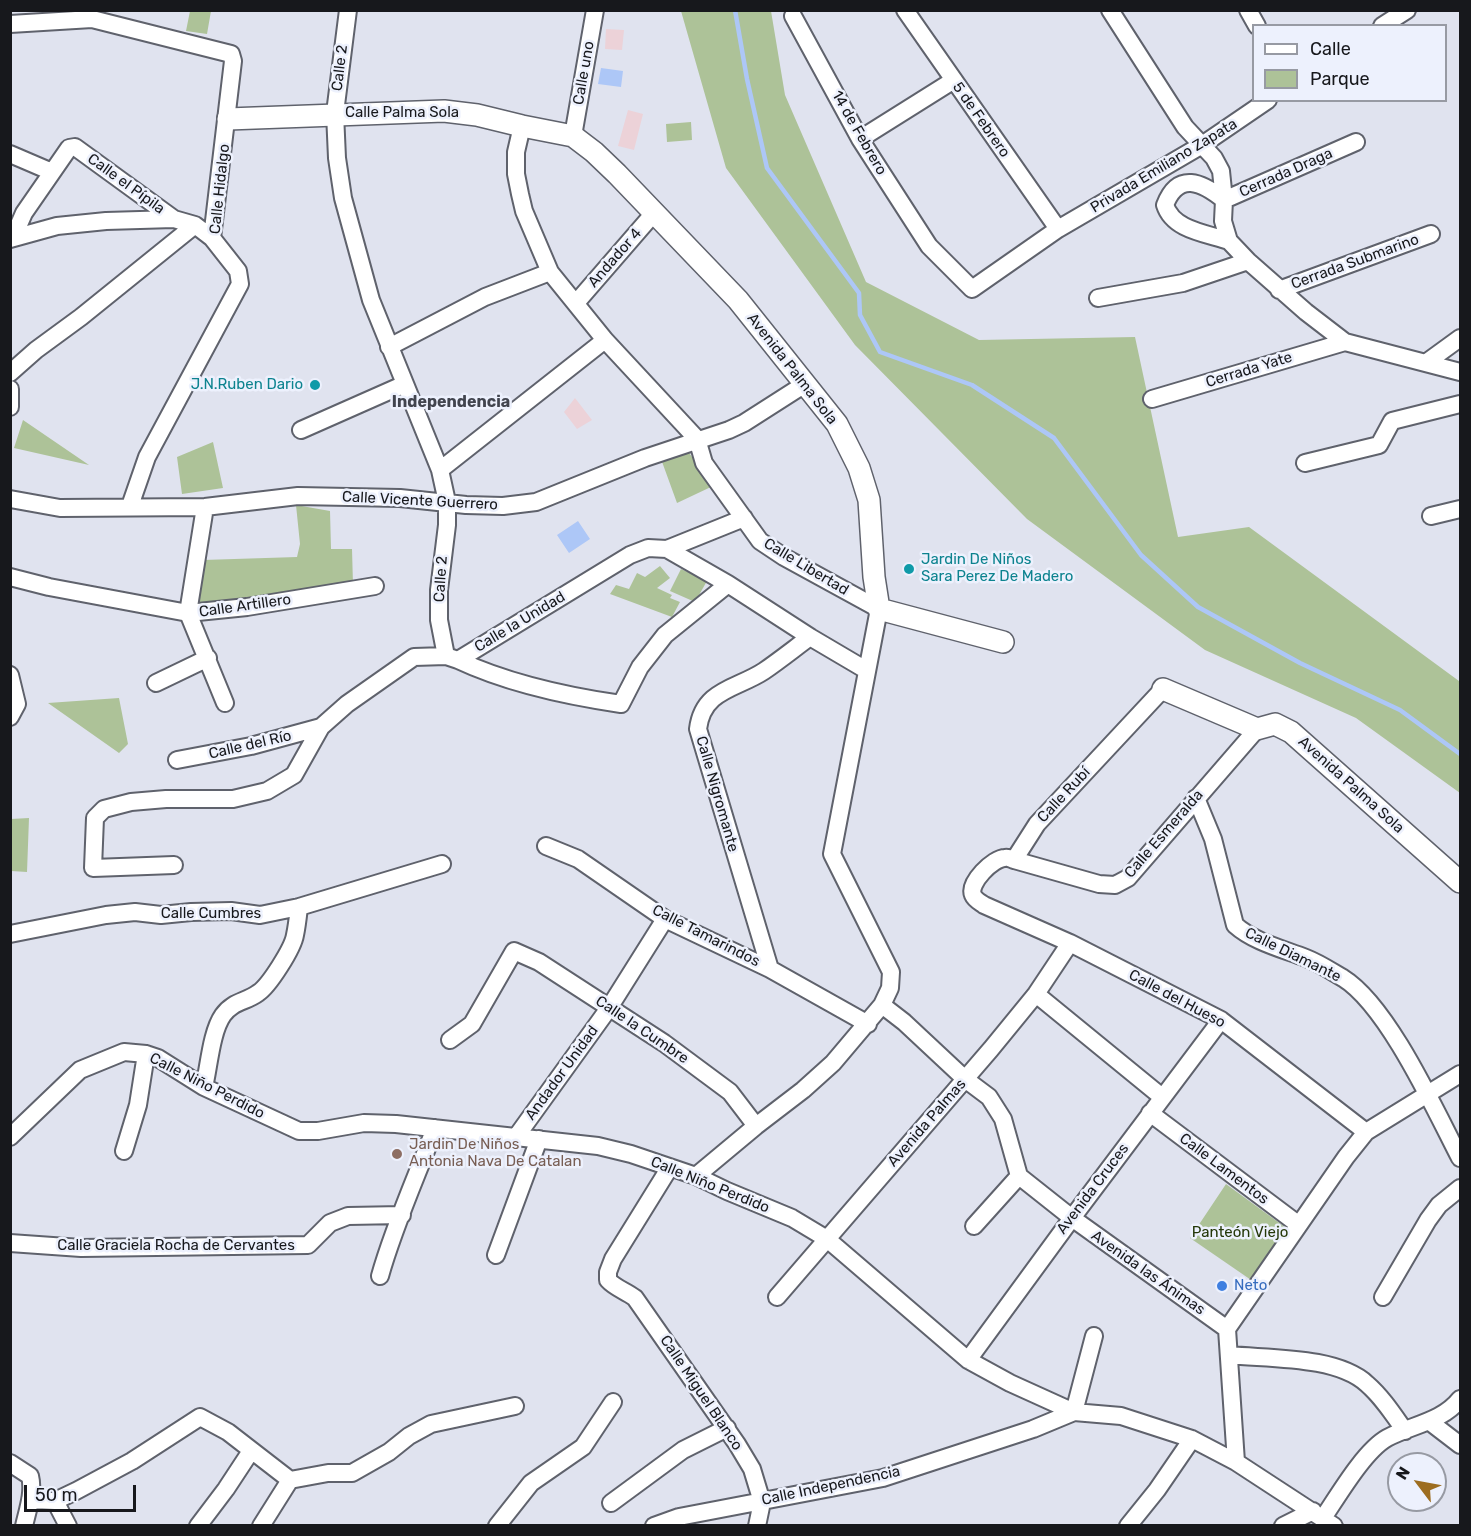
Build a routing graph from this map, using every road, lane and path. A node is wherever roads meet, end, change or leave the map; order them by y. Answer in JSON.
{"nodes":[{"id":1,"x":348,"y":10,"type":"edge"},
{"id":2,"x":595,"y":10,"type":"edge"},
{"id":3,"x":905,"y":10,"type":"edge"},
{"id":4,"x":1110,"y":10,"type":"edge"},
{"id":5,"x":1248,"y":10,"type":"edge"},
{"id":6,"x":793,"y":16,"type":"dead end"},
{"id":7,"x":10,"y":24,"type":"edge"},
{"id":8,"x":1256,"y":24,"type":"edge"},
{"id":9,"x":954,"y":80,"type":"junction"},
{"id":10,"x":1265,"y":102,"type":"edge"},
{"id":11,"x":335,"y":113,"type":"junction"},
{"id":12,"x":228,"y":119,"type":"junction"},
{"id":13,"x":522,"y":126,"type":"junction"},
{"id":14,"x":573,"y":136,"type":"junction"},
{"id":15,"x":860,"y":139,"type":"junction"},
{"id":16,"x":1356,"y":142,"type":"dead end"},
{"id":17,"x":1202,"y":145,"type":"junction"},
{"id":18,"x":10,"y":154,"type":"edge"},
{"id":19,"x":52,"y":172,"type":"junction"},
{"id":20,"x":1224,"y":200,"type":"junction"},
{"id":21,"x":654,"y":213,"type":"junction"},
{"id":22,"x":174,"y":219,"type":"junction"},
{"id":23,"x":195,"y":225,"type":"junction"},
{"id":24,"x":1058,"y":229,"type":"junction"},
{"id":25,"x":1431,"y":234,"type":"dead end"},
{"id":26,"x":12,"y":238,"type":"edge"},
{"id":27,"x":212,"y":238,"type":"junction"},
{"id":28,"x":1229,"y":240,"type":"junction"},
{"id":29,"x":1248,"y":261,"type":"junction"},
{"id":30,"x":550,"y":272,"type":"junction"},
{"id":31,"x":1279,"y":290,"type":"junction"},
{"id":32,"x":1098,"y":298,"type":"dead end"},
{"id":33,"x":576,"y":303,"type":"junction"},
{"id":34,"x":1461,"y":338,"type":"edge"},
{"id":35,"x":605,"y":340,"type":"junction"},
{"id":36,"x":1345,"y":342,"type":"junction"},
{"id":37,"x":389,"y":347,"type":"junction"},
{"id":38,"x":1427,"y":362,"type":"junction"},
{"id":39,"x":11,"y":370,"type":"edge"},
{"id":40,"x":1461,"y":372,"type":"edge"},
{"id":41,"x":405,"y":384,"type":"junction"},
{"id":42,"x":805,"y":384,"type":"junction"},
{"id":43,"x":10,"y":389,"type":"edge"},
{"id":44,"x":1152,"y":399,"type":"dead end"},
{"id":45,"x":1461,"y":404,"type":"edge"},
{"id":46,"x":10,"y":407,"type":"edge"},
{"id":47,"x":301,"y":430,"type":"dead end"},
{"id":48,"x":696,"y":439,"type":"junction"},
{"id":49,"x":1305,"y":463,"type":"dead end"},
{"id":50,"x":440,"y":470,"type":"junction"},
{"id":51,"x":10,"y":499,"type":"edge"},
{"id":52,"x":447,"y":502,"type":"junction"},
{"id":53,"x":130,"y":506,"type":"junction"},
{"id":54,"x":205,"y":507,"type":"junction"},
{"id":55,"x":1461,"y":508,"type":"edge"},
{"id":56,"x":1431,"y":516,"type":"dead end"},
{"id":57,"x":744,"y":518,"type":"junction"},
{"id":58,"x":667,"y":549,"type":"junction"},
{"id":59,"x":10,"y":577,"type":"edge"},
{"id":60,"x":728,"y":584,"type":"junction"},
{"id":61,"x":375,"y":586,"type":"dead end"},
{"id":62,"x":876,"y":593,"type":"junction"},
{"id":63,"x":188,"y":614,"type":"junction"},
{"id":64,"x":810,"y":637,"type":"junction"},
{"id":65,"x":1003,"y":642,"type":"dead end"},
{"id":66,"x":208,"y":658,"type":"junction"},
{"id":67,"x":452,"y":658,"type":"junction"},
{"id":68,"x":866,"y":670,"type":"junction"},
{"id":69,"x":10,"y":675,"type":"edge"},
{"id":70,"x":156,"y":683,"type":"dead end"},
{"id":71,"x":1163,"y":689,"type":"joint"},
{"id":72,"x":225,"y":703,"type":"dead end"},
{"id":73,"x":10,"y":717,"type":"edge"},
{"id":74,"x":321,"y":727,"type":"junction"},
{"id":75,"x":1257,"y":729,"type":"junction"},
{"id":76,"x":177,"y":760,"type":"dead end"},
{"id":77,"x":1196,"y":798,"type":"junction"},
{"id":78,"x":546,"y":846,"type":"dead end"},
{"id":79,"x":1014,"y":860,"type":"junction"},
{"id":80,"x":442,"y":864,"type":"dead end"},
{"id":81,"x":174,"y":865,"type":"dead end"},
{"id":82,"x":1461,"y":882,"type":"edge"},
{"id":83,"x":299,"y":907,"type":"junction"},
{"id":84,"x":665,"y":919,"type":"junction"},
{"id":85,"x":10,"y":934,"type":"edge"},
{"id":86,"x":1070,"y":943,"type":"junction"},
{"id":87,"x":770,"y":969,"type":"junction"},
{"id":88,"x":1036,"y":994,"type":"junction"},
{"id":89,"x":882,"y":1005,"type":"junction"},
{"id":90,"x":609,"y":1008,"type":"junction"},
{"id":91,"x":1221,"y":1020,"type":"junction"},
{"id":92,"x":868,"y":1024,"type":"junction"},
{"id":93,"x":450,"y":1040,"type":"dead end"},
{"id":94,"x":146,"y":1054,"type":"junction"},
{"id":95,"x":1460,"y":1075,"type":"edge"},
{"id":96,"x":965,"y":1079,"type":"junction"},
{"id":97,"x":204,"y":1087,"type":"junction"},
{"id":98,"x":1427,"y":1094,"type":"junction"},
{"id":99,"x":1162,"y":1097,"type":"junction"},
{"id":100,"x":1150,"y":1113,"type":"junction"},
{"id":101,"x":756,"y":1126,"type":"junction"},
{"id":102,"x":435,"y":1128,"type":"junction"},
{"id":103,"x":1366,"y":1132,"type":"junction"},
{"id":104,"x":10,"y":1137,"type":"edge"},
{"id":105,"x":516,"y":1137,"type":"junction"},
{"id":106,"x":539,"y":1139,"type":"junction"},
{"id":107,"x":124,"y":1150,"type":"dead end"},
{"id":108,"x":1461,"y":1158,"type":"edge"},
{"id":109,"x":670,"y":1167,"type":"junction"},
{"id":110,"x":696,"y":1176,"type":"junction"},
{"id":111,"x":1019,"y":1176,"type":"junction"},
{"id":112,"x":1461,"y":1188,"type":"edge"},
{"id":113,"x":402,"y":1215,"type":"junction"},
{"id":114,"x":1072,"y":1218,"type":"junction"},
{"id":115,"x":1299,"y":1225,"type":"junction"},
{"id":116,"x":974,"y":1226,"type":"dead end"},
{"id":117,"x":827,"y":1239,"type":"junction"},
{"id":118,"x":10,"y":1243,"type":"edge"},
{"id":119,"x":496,"y":1255,"type":"dead end"},
{"id":120,"x":380,"y":1276,"type":"dead end"},
{"id":121,"x":777,"y":1297,"type":"dead end"},
{"id":122,"x":1383,"y":1297,"type":"dead end"},
{"id":123,"x":1227,"y":1329,"type":"junction"},
{"id":124,"x":1094,"y":1336,"type":"dead end"},
{"id":125,"x":1230,"y":1355,"type":"junction"},
{"id":126,"x":968,"y":1360,"type":"junction"},
{"id":127,"x":1461,"y":1399,"type":"edge"},
{"id":128,"x":614,"y":1402,"type":"dead end"},
{"id":129,"x":515,"y":1406,"type":"dead end"},
{"id":130,"x":1074,"y":1412,"type":"junction"},
{"id":131,"x":1430,"y":1422,"type":"junction"},
{"id":132,"x":727,"y":1428,"type":"junction"},
{"id":133,"x":1405,"y":1431,"type":"junction"},
{"id":134,"x":1192,"y":1439,"type":"junction"},
{"id":135,"x":1461,"y":1445,"type":"edge"},
{"id":136,"x":250,"y":1451,"type":"junction"},
{"id":137,"x":1236,"y":1462,"type":"junction"},
{"id":138,"x":10,"y":1463,"type":"edge"},
{"id":139,"x":290,"y":1480,"type":"junction"},
{"id":140,"x":30,"y":1500,"type":"junction"},
{"id":141,"x":55,"y":1501,"type":"junction"},
{"id":142,"x":762,"y":1502,"type":"junction"},
{"id":143,"x":611,"y":1503,"type":"dead end"},
{"id":144,"x":1323,"y":1518,"type":"edge"},
{"id":145,"x":24,"y":1526,"type":"edge"},
{"id":146,"x":68,"y":1526,"type":"edge"},
{"id":147,"x":198,"y":1526,"type":"edge"},
{"id":148,"x":261,"y":1526,"type":"edge"},
{"id":149,"x":498,"y":1526,"type":"edge"},
{"id":150,"x":654,"y":1526,"type":"edge"},
{"id":151,"x":757,"y":1526,"type":"edge"},
{"id":152,"x":1128,"y":1526,"type":"edge"},
{"id":153,"x":1283,"y":1526,"type":"edge"}],
"edges":[{"from":1,"to":11,"type":"street","name":"Calle 2"},
{"from":2,"to":14,"type":"street","name":"Calle uno"},
{"from":3,"to":9,"type":"street","name":"5 de Febrero"},
{"from":4,"to":17,"type":"street"},
{"from":5,"to":8,"type":"street"},
{"from":6,"to":15,"type":"street","name":"14 de Febrero"},
{"from":7,"to":12,"type":"street","name":"Calle Hidalgo"},
{"from":9,"to":15,"type":"street"},
{"from":9,"to":24,"type":"street","name":"5 de Febrero"},
{"from":10,"to":17,"type":"street","name":"Privada Emiliano Zapata"},
{"from":11,"to":12,"type":"street","name":"Calle Palma Sola"},
{"from":11,"to":13,"type":"street","name":"Calle Palma Sola"},
{"from":11,"to":37,"type":"street","name":"Calle 2"},
{"from":12,"to":27,"type":"street","name":"Calle Hidalgo"},
{"from":13,"to":14,"type":"street","name":"Calle Palma Sola"},
{"from":13,"to":30,"type":"street","name":"Calle Libertad"},
{"from":14,"to":21,"type":"street","name":"Avenida Palma Sola"},
{"from":15,"to":24,"type":"street","name":"14 de Febrero"},
{"from":16,"to":20,"type":"street","name":"Cerrada Draga"},
{"from":17,"to":20,"type":"street"},
{"from":17,"to":24,"type":"street","name":"Privada Emiliano Zapata"},
{"from":18,"to":19,"type":"street"},
{"from":19,"to":22,"type":"street","name":"Calle el Pípila"},
{"from":19,"to":26,"type":"street","name":"Calle el Pípila"},
{"from":20,"to":28,"type":"street"},
{"from":20,"to":28,"type":"street","name":"Cerrada Draga"},
{"from":21,"to":33,"type":"street","name":"Andador 4"},
{"from":21,"to":42,"type":"street","name":"Avenida Palma Sola"},
{"from":22,"to":23,"type":"street","name":"Calle el Pípila"},
{"from":22,"to":26,"type":"street"},
{"from":23,"to":27,"type":"street","name":"Calle el Pípila"},
{"from":23,"to":39,"type":"street"},
{"from":25,"to":31,"type":"street","name":"Cerrada Submarino"},
{"from":27,"to":53,"type":"street","name":"Calle Hidalgo"},
{"from":28,"to":29,"type":"street"},
{"from":29,"to":31,"type":"street"},
{"from":29,"to":32,"type":"street"},
{"from":30,"to":33,"type":"street","name":"Calle Libertad"},
{"from":30,"to":37,"type":"street"},
{"from":31,"to":36,"type":"street"},
{"from":33,"to":35,"type":"street","name":"Calle Libertad"},
{"from":34,"to":38,"type":"street"},
{"from":35,"to":48,"type":"street","name":"Calle Libertad"},
{"from":35,"to":50,"type":"street"},
{"from":36,"to":38,"type":"street"},
{"from":36,"to":44,"type":"street","name":"Cerrada Yate"},
{"from":37,"to":41,"type":"street","name":"Calle 2"},
{"from":38,"to":40,"type":"street"},
{"from":41,"to":47,"type":"street"},
{"from":41,"to":50,"type":"street","name":"Calle 2"},
{"from":42,"to":48,"type":"street","name":"Calle Vicente Guerrero"},
{"from":42,"to":62,"type":"street","name":"Avenida Palma Sola"},
{"from":43,"to":46,"type":"street"},
{"from":45,"to":49,"type":"street"},
{"from":48,"to":52,"type":"street","name":"Calle Vicente Guerrero"},
{"from":48,"to":57,"type":"street","name":"Calle Libertad"},
{"from":50,"to":52,"type":"street","name":"Calle 2"},
{"from":51,"to":53,"type":"street","name":"Calle Vicente Guerrero"},
{"from":52,"to":54,"type":"street","name":"Calle Vicente Guerrero"},
{"from":52,"to":67,"type":"street","name":"Calle 2"},
{"from":53,"to":54,"type":"street","name":"Calle Vicente Guerrero"},
{"from":54,"to":63,"type":"street"},
{"from":55,"to":56,"type":"street"},
{"from":57,"to":58,"type":"street","name":"Calle la Unidad"},
{"from":57,"to":62,"type":"street","name":"Calle Libertad"},
{"from":58,"to":60,"type":"street"},
{"from":58,"to":67,"type":"street","name":"Calle la Unidad"},
{"from":59,"to":63,"type":"street","name":"Calle Artillero"},
{"from":60,"to":64,"type":"street"},
{"from":60,"to":67,"type":"street"},
{"from":61,"to":63,"type":"street","name":"Calle Artillero"},
{"from":62,"to":65,"type":"street"},
{"from":62,"to":68,"type":"street"},
{"from":63,"to":66,"type":"street"},
{"from":64,"to":68,"type":"street"},
{"from":64,"to":87,"type":"street","name":"Calle Nigromante"},
{"from":66,"to":70,"type":"street"},
{"from":66,"to":72,"type":"street"},
{"from":67,"to":74,"type":"street","name":"Calle la Unidad"},
{"from":68,"to":89,"type":"street"},
{"from":69,"to":73,"type":"street"},
{"from":71,"to":75,"type":"street","name":"Avenida Palma Sola"},
{"from":71,"to":79,"type":"street","name":"Calle Rubí"},
{"from":74,"to":76,"type":"street","name":"Calle del Río"},
{"from":74,"to":81,"type":"street","name":"Calle la Unidad"},
{"from":75,"to":77,"type":"street","name":"Calle Esmeralda"},
{"from":75,"to":82,"type":"street","name":"Avenida Palma Sola"},
{"from":77,"to":79,"type":"street","name":"Calle Esmeralda"},
{"from":77,"to":98,"type":"street","name":"Calle Diamante"},
{"from":78,"to":84,"type":"street","name":"Calle Tamarindos"},
{"from":79,"to":86,"type":"street","name":"Calle del Hueso"},
{"from":80,"to":83,"type":"street","name":"Calle Cumbres"},
{"from":83,"to":85,"type":"street","name":"Calle Cumbres"},
{"from":83,"to":97,"type":"street"},
{"from":84,"to":87,"type":"street","name":"Calle Tamarindos"},
{"from":84,"to":90,"type":"street","name":"Andador Unidad"},
{"from":86,"to":88,"type":"street","name":"Avenida Palmas"},
{"from":86,"to":91,"type":"street","name":"Calle del Hueso"},
{"from":87,"to":92,"type":"street","name":"Calle Tamarindos"},
{"from":88,"to":96,"type":"street","name":"Avenida Palmas"},
{"from":88,"to":99,"type":"street"},
{"from":89,"to":92,"type":"street"},
{"from":89,"to":96,"type":"street"},
{"from":90,"to":93,"type":"street","name":"Calle la Cumbre"},
{"from":90,"to":101,"type":"street","name":"Calle la Cumbre"},
{"from":90,"to":105,"type":"street","name":"Andador Unidad"},
{"from":91,"to":99,"type":"street","name":"Avenida Cruces"},
{"from":91,"to":103,"type":"street","name":"Calle del Hueso"},
{"from":92,"to":101,"type":"street"},
{"from":94,"to":97,"type":"street","name":"Calle Niño Perdido"},
{"from":94,"to":104,"type":"street","name":"Calle Niño Perdido"},
{"from":94,"to":107,"type":"street"},
{"from":95,"to":98,"type":"street"},
{"from":96,"to":111,"type":"street"},
{"from":96,"to":117,"type":"street","name":"Avenida Palmas"},
{"from":97,"to":102,"type":"street","name":"Calle Niño Perdido"},
{"from":98,"to":103,"type":"street"},
{"from":98,"to":108,"type":"street","name":"Calle Diamante"},
{"from":99,"to":100,"type":"street","name":"Avenida Cruces"},
{"from":100,"to":114,"type":"street","name":"Avenida Cruces"},
{"from":100,"to":115,"type":"street","name":"Calle Lamentos"},
{"from":101,"to":110,"type":"street"},
{"from":102,"to":105,"type":"street","name":"Calle Niño Perdido"},
{"from":102,"to":113,"type":"street"},
{"from":103,"to":115,"type":"street"},
{"from":105,"to":106,"type":"street","name":"Calle Niño Perdido"},
{"from":106,"to":109,"type":"street","name":"Calle Niño Perdido"},
{"from":106,"to":119,"type":"street"},
{"from":109,"to":110,"type":"street","name":"Calle Niño Perdido"},
{"from":109,"to":132,"type":"street","name":"Calle Miguel Blanco"},
{"from":110,"to":117,"type":"street","name":"Calle Niño Perdido"},
{"from":111,"to":114,"type":"street","name":"Avenida las Ánimas"},
{"from":111,"to":116,"type":"street"},
{"from":112,"to":122,"type":"street"},
{"from":113,"to":118,"type":"street","name":"Calle Graciela Rocha de Cervantes"},
{"from":113,"to":120,"type":"street"},
{"from":114,"to":123,"type":"street","name":"Avenida las Ánimas"},
{"from":114,"to":126,"type":"street","name":"Avenida Cruces"},
{"from":115,"to":123,"type":"street"},
{"from":117,"to":121,"type":"street","name":"Avenida Palmas"},
{"from":117,"to":126,"type":"street","name":"Calle Niño Perdido"},
{"from":123,"to":125,"type":"street"},
{"from":124,"to":130,"type":"street"},
{"from":125,"to":133,"type":"street"},
{"from":125,"to":137,"type":"street"},
{"from":126,"to":130,"type":"street","name":"Calle Niño Perdido"},
{"from":127,"to":131,"type":"street"},
{"from":128,"to":149,"type":"street"},
{"from":129,"to":139,"type":"street"},
{"from":130,"to":134,"type":"street","name":"Calle Niño Perdido"},
{"from":130,"to":142,"type":"street","name":"Calle Independencia"},
{"from":131,"to":133,"type":"street"},
{"from":131,"to":135,"type":"street"},
{"from":132,"to":142,"type":"street","name":"Calle Miguel Blanco"},
{"from":132,"to":143,"type":"street"},
{"from":133,"to":144,"type":"street"},
{"from":134,"to":137,"type":"street","name":"Calle Niño Perdido"},
{"from":134,"to":152,"type":"street"},
{"from":136,"to":139,"type":"street"},
{"from":136,"to":141,"type":"street"},
{"from":136,"to":147,"type":"street"},
{"from":137,"to":144,"type":"street","name":"Calle Niño Perdido"},
{"from":138,"to":140,"type":"street"},
{"from":139,"to":148,"type":"street"},
{"from":140,"to":141,"type":"street"},
{"from":140,"to":145,"type":"street"},
{"from":141,"to":146,"type":"street"},
{"from":142,"to":150,"type":"street","name":"Calle Independencia"},
{"from":142,"to":151,"type":"street","name":"Calle Miguel Blanco"},
{"from":144,"to":153,"type":"street"}]}
